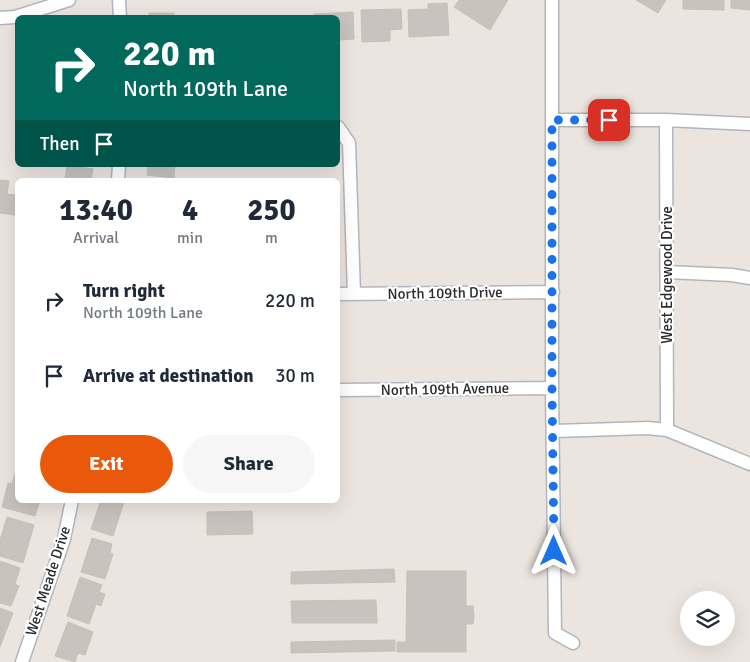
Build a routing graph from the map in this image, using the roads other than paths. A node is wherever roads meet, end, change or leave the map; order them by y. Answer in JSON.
{"nodes":[{"id":1,"x":69,"y":0,"type":"edge"},
{"id":2,"x":119,"y":0,"type":"edge"},
{"id":3,"x":552,"y":0,"type":"edge"},
{"id":4,"x":21,"y":15,"type":"edge"},
{"id":5,"x":120,"y":15,"type":"edge"},
{"id":6,"x":15,"y":17,"type":"edge"},
{"id":7,"x":0,"y":18,"type":"edge"},
{"id":8,"x":552,"y":120,"type":"junction"},
{"id":9,"x":666,"y":120,"type":"junction"},
{"id":10,"x":750,"y":124,"type":"edge"},
{"id":11,"x":340,"y":130,"type":"edge"},
{"id":12,"x":667,"y":272,"type":"junction"},
{"id":13,"x":750,"y":278,"type":"edge"},
{"id":14,"x":553,"y":292,"type":"junction"},
{"id":15,"x":340,"y":294,"type":"edge"},
{"id":16,"x":354,"y":294,"type":"junction"},
{"id":17,"x":552,"y":388,"type":"junction"},
{"id":18,"x":340,"y":390,"type":"edge"},
{"id":19,"x":667,"y":430,"type":"junction"},
{"id":20,"x":554,"y":431,"type":"junction"},
{"id":21,"x":750,"y":464,"type":"edge"},
{"id":22,"x":71,"y":503,"type":"edge"},
{"id":23,"x":573,"y":643,"type":"dead end"},
{"id":24,"x":22,"y":662,"type":"edge"}],
"edges":[{"from":1,"to":4,"type":"street"},
{"from":2,"to":5,"type":"street"},
{"from":3,"to":8,"type":"street"},
{"from":6,"to":7,"type":"street"},
{"from":8,"to":9,"type":"street"},
{"from":8,"to":14,"type":"street"},
{"from":9,"to":10,"type":"street"},
{"from":9,"to":12,"type":"street","name":"West Edgewood Drive"},
{"from":11,"to":16,"type":"street"},
{"from":12,"to":13,"type":"street"},
{"from":12,"to":19,"type":"street","name":"West Edgewood Drive"},
{"from":14,"to":16,"type":"street","name":"North 109th Drive"},
{"from":14,"to":17,"type":"street"},
{"from":15,"to":16,"type":"street","name":"North 109th Drive"},
{"from":17,"to":18,"type":"street","name":"North 109th Avenue"},
{"from":17,"to":20,"type":"street"},
{"from":19,"to":20,"type":"street"},
{"from":19,"to":21,"type":"street"},
{"from":20,"to":23,"type":"street"},
{"from":22,"to":24,"type":"street","name":"West Meade Drive"}]}
